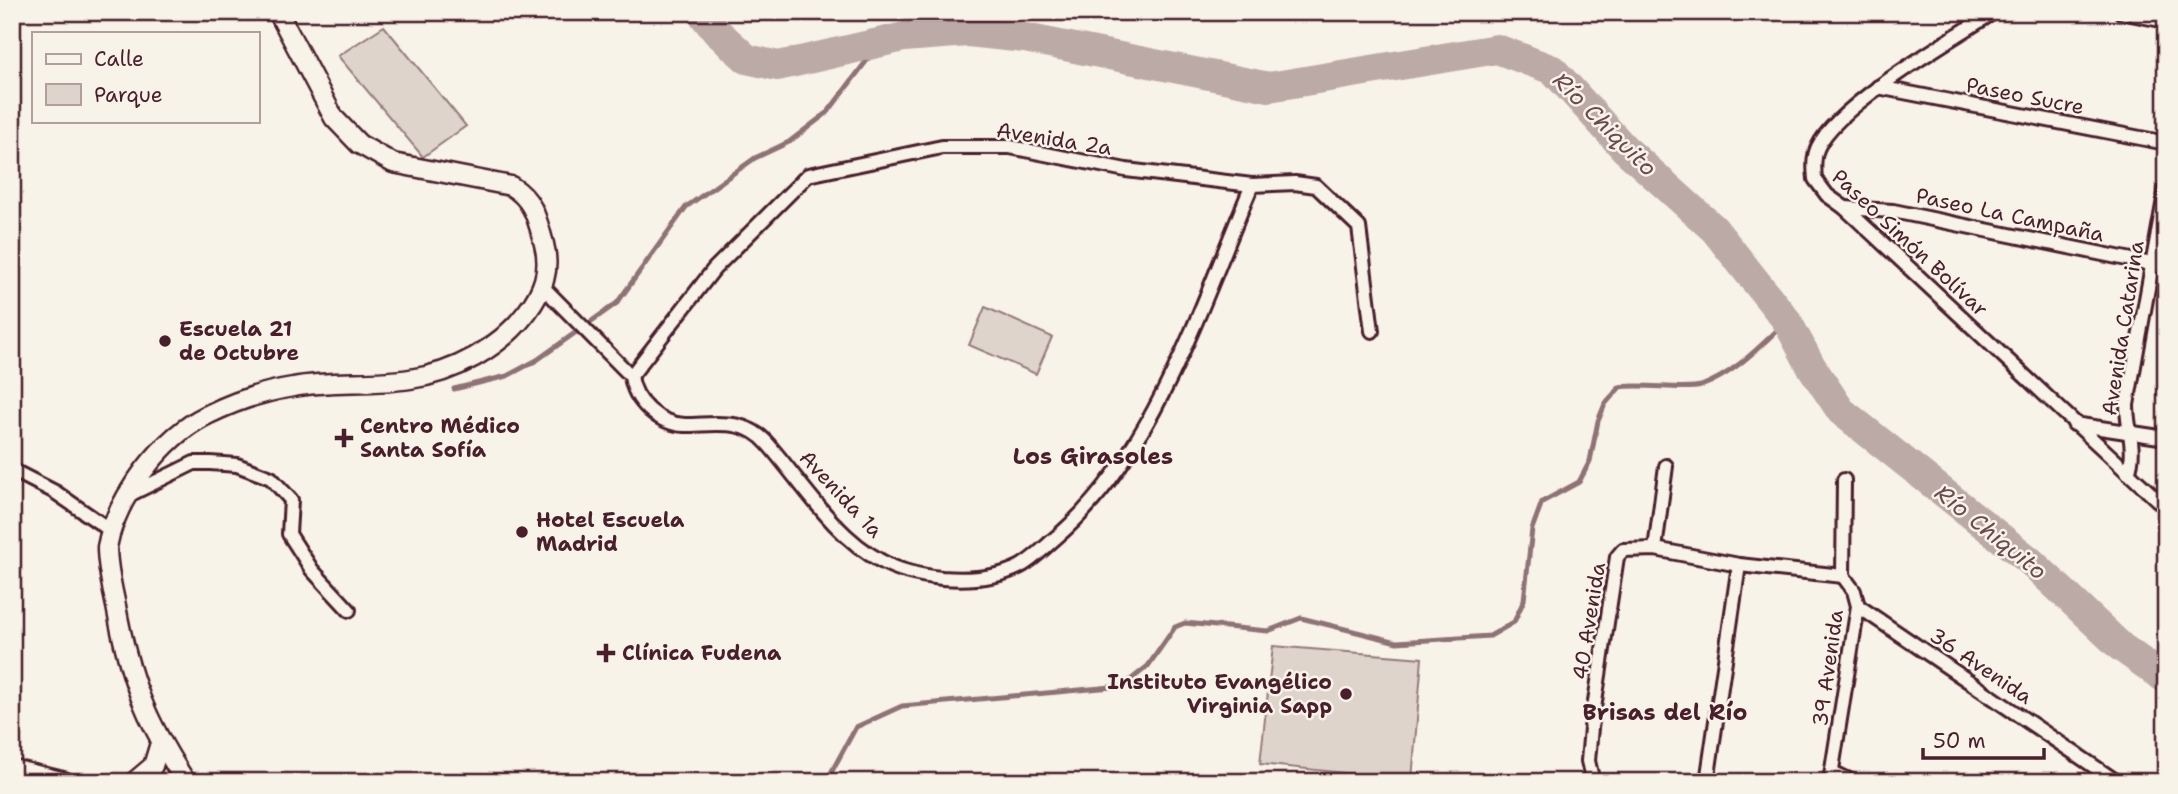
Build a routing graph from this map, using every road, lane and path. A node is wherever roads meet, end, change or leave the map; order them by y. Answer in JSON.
{"nodes":[{"id":1,"x":278,"y":12,"type":"edge"},
{"id":2,"x":1994,"y":12,"type":"edge"},
{"id":3,"x":2121,"y":12,"type":"edge"},
{"id":4,"x":2166,"y":21,"type":"edge"},
{"id":5,"x":1878,"y":87,"type":"junction"},
{"id":6,"x":2166,"y":143,"type":"edge"},
{"id":7,"x":1252,"y":186,"type":"junction"},
{"id":8,"x":2166,"y":188,"type":"edge"},
{"id":9,"x":1845,"y":208,"type":"junction"},
{"id":10,"x":2152,"y":264,"type":"junction"},
{"id":11,"x":2166,"y":267,"type":"edge"},
{"id":12,"x":544,"y":288,"type":"junction"},
{"id":13,"x":1372,"y":331,"type":"dead end"},
{"id":14,"x":631,"y":376,"type":"junction"},
{"id":15,"x":2074,"y":424,"type":"junction"},
{"id":16,"x":2127,"y":431,"type":"junction"},
{"id":17,"x":2166,"y":438,"type":"edge"},
{"id":18,"x":1666,"y":466,"type":"dead end"},
{"id":19,"x":12,"y":470,"type":"edge"},
{"id":20,"x":2128,"y":473,"type":"junction"},
{"id":21,"x":1844,"y":480,"type":"dead end"},
{"id":22,"x":128,"y":495,"type":"junction"},
{"id":23,"x":2166,"y":508,"type":"edge"},
{"id":24,"x":110,"y":530,"type":"junction"},
{"id":25,"x":1656,"y":550,"type":"junction"},
{"id":26,"x":1739,"y":565,"type":"junction"},
{"id":27,"x":1843,"y":576,"type":"junction"},
{"id":28,"x":1858,"y":606,"type":"junction"},
{"id":29,"x":349,"y":610,"type":"dead end"},
{"id":30,"x":160,"y":743,"type":"junction"},
{"id":31,"x":12,"y":769,"type":"edge"},
{"id":32,"x":1831,"y":777,"type":"edge"},
{"id":33,"x":65,"y":782,"type":"edge"},
{"id":34,"x":134,"y":782,"type":"edge"},
{"id":35,"x":186,"y":782,"type":"edge"},
{"id":36,"x":1593,"y":782,"type":"edge"},
{"id":37,"x":1707,"y":782,"type":"edge"},
{"id":38,"x":1853,"y":782,"type":"edge"},
{"id":39,"x":2117,"y":782,"type":"edge"}],
"edges":[{"from":1,"to":12,"type":"street"},
{"from":2,"to":5,"type":"street","name":"Paseo Simón Bolívar"},
{"from":3,"to":4,"type":"street"},
{"from":5,"to":6,"type":"street","name":"Paseo Sucre"},
{"from":5,"to":9,"type":"street","name":"Paseo Simón Bolívar"},
{"from":7,"to":13,"type":"street","name":"Avenida 2a"},
{"from":7,"to":14,"type":"street","name":"Avenida 2a"},
{"from":7,"to":14,"type":"street","name":"Avenida 1a"},
{"from":8,"to":10,"type":"street","name":"Avenida Catarina"},
{"from":9,"to":10,"type":"street","name":"Paseo La Campaña"},
{"from":9,"to":15,"type":"street","name":"Paseo Simón Bolívar"},
{"from":10,"to":11,"type":"street","name":"Paseo La Campaña"},
{"from":10,"to":16,"type":"street","name":"Avenida Catarina"},
{"from":12,"to":14,"type":"street","name":"Avenida 1a"},
{"from":12,"to":22,"type":"street"},
{"from":15,"to":16,"type":"street"},
{"from":15,"to":20,"type":"street","name":"Paseo Simón Bolívar"},
{"from":16,"to":17,"type":"street"},
{"from":16,"to":20,"type":"street","name":"Avenida Catarina"},
{"from":18,"to":25,"type":"street"},
{"from":19,"to":24,"type":"street"},
{"from":20,"to":23,"type":"street","name":"Paseo Simón Bolívar"},
{"from":21,"to":27,"type":"street","name":"39 Avenida"},
{"from":22,"to":24,"type":"street"},
{"from":22,"to":29,"type":"street"},
{"from":24,"to":30,"type":"street"},
{"from":25,"to":26,"type":"street"},
{"from":25,"to":36,"type":"street","name":"40 Avenida"},
{"from":26,"to":27,"type":"street"},
{"from":26,"to":37,"type":"street"},
{"from":27,"to":28,"type":"street","name":"39 Avenida"},
{"from":28,"to":32,"type":"street","name":"39 Avenida"},
{"from":28,"to":39,"type":"street","name":"36 Avenida"},
{"from":30,"to":34,"type":"street"},
{"from":30,"to":35,"type":"street"},
{"from":31,"to":33,"type":"street"},
{"from":32,"to":38,"type":"street"}]}
